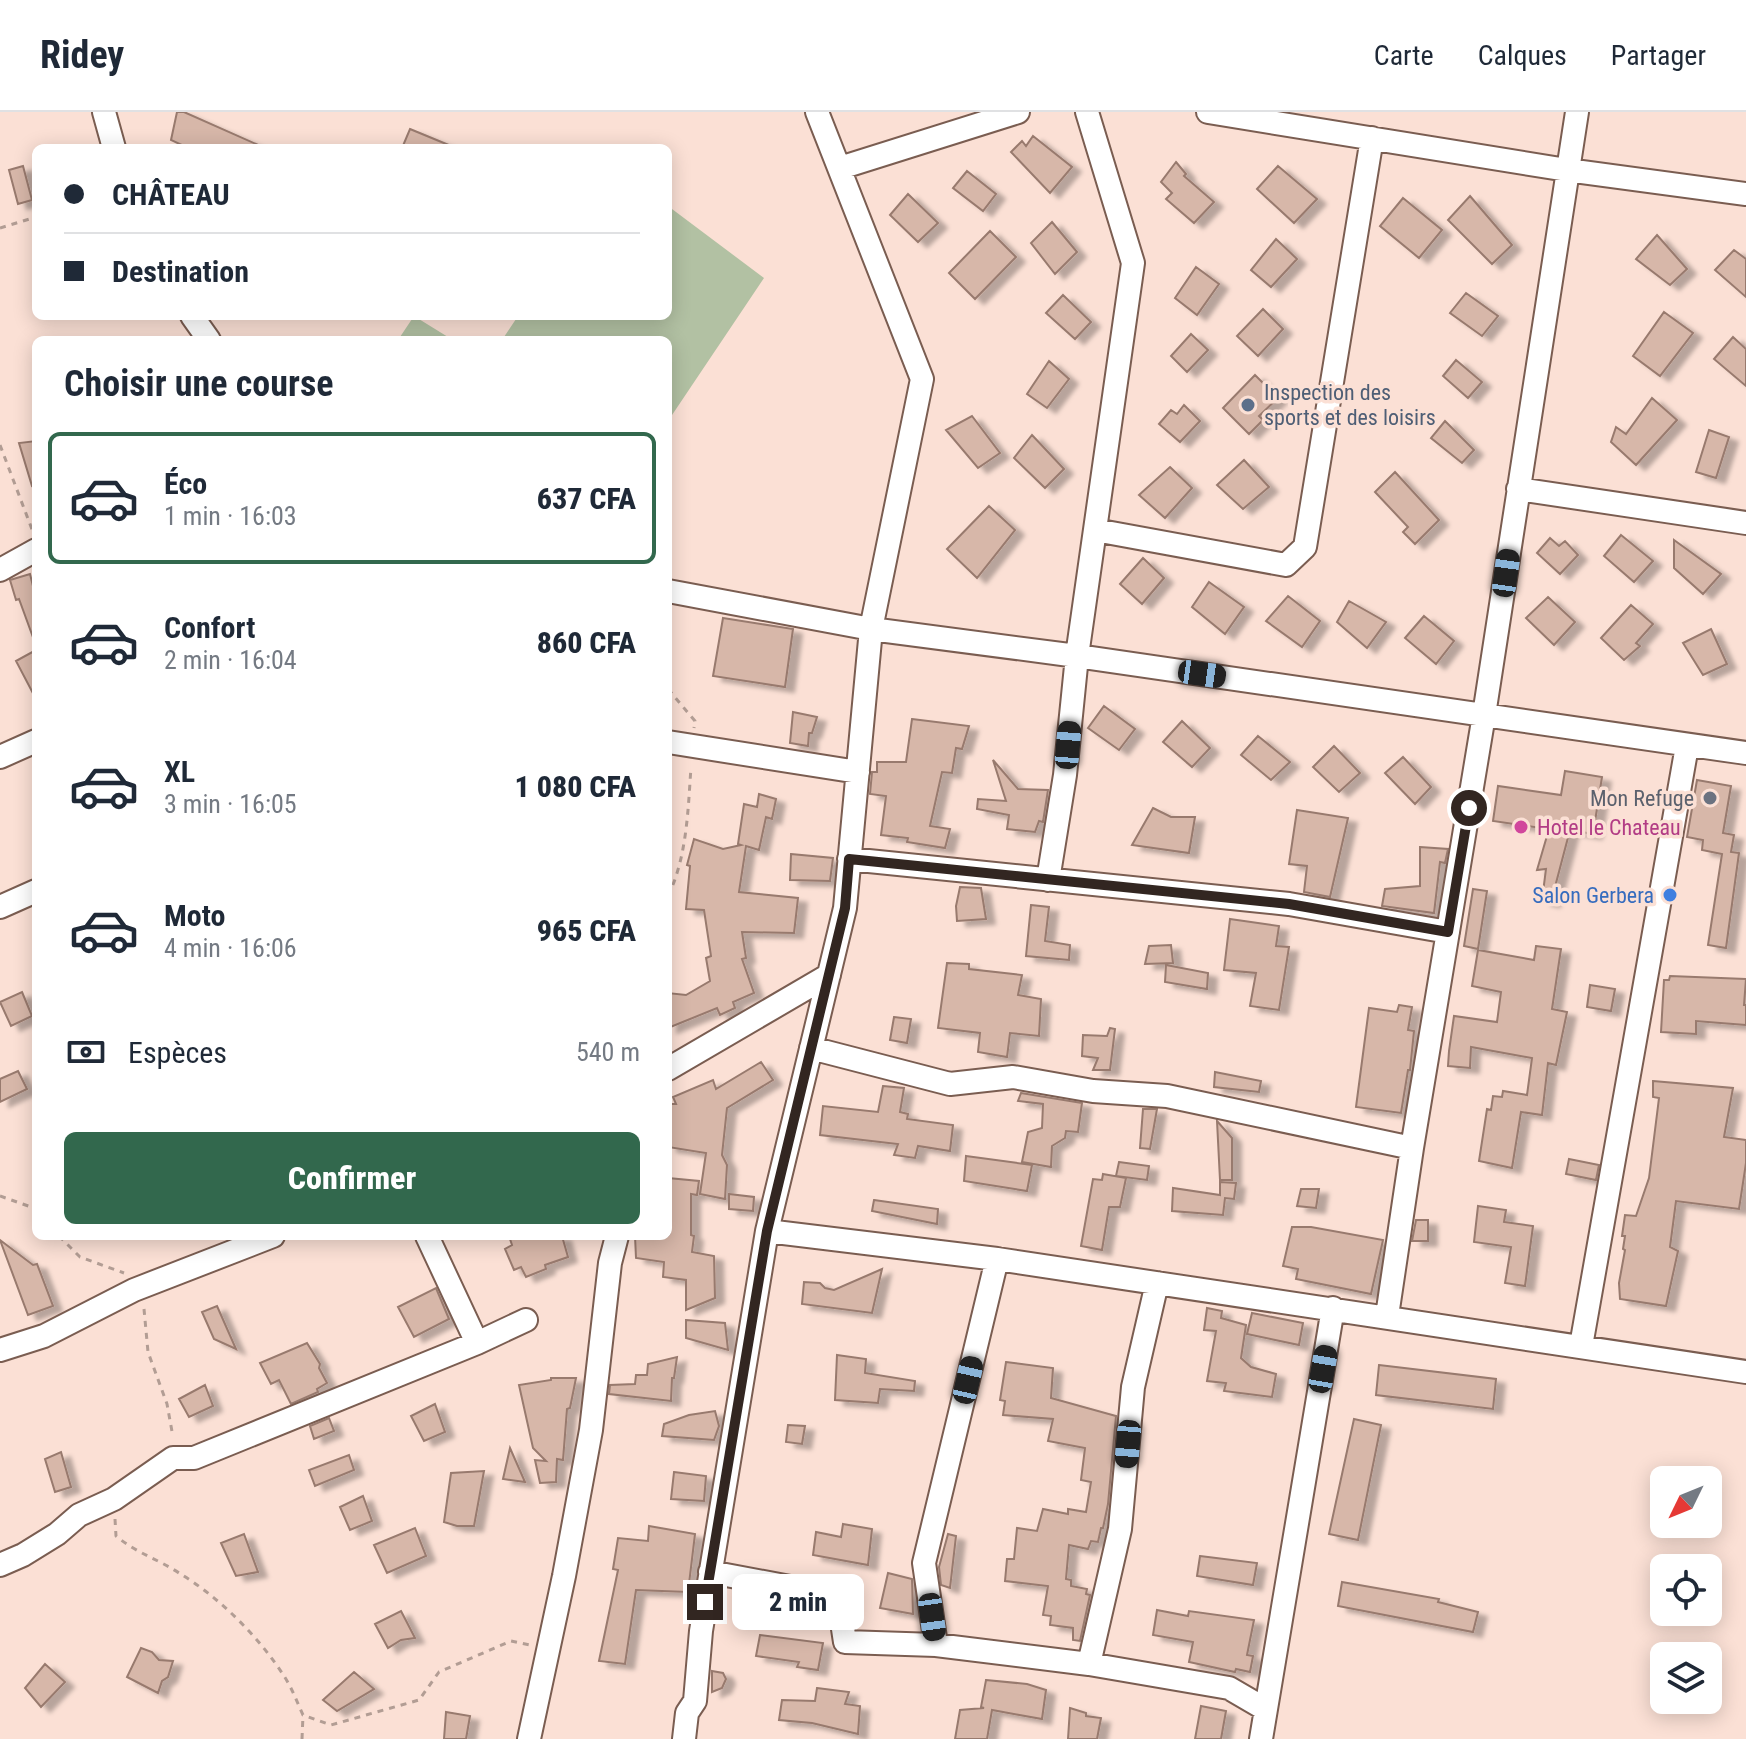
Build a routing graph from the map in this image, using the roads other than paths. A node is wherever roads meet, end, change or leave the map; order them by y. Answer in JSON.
{"nodes":[{"id":1,"x":104,"y":112,"type":"edge"},
{"id":2,"x":817,"y":112,"type":"edge"},
{"id":3,"x":1018,"y":112,"type":"edge"},
{"id":4,"x":1087,"y":112,"type":"edge"},
{"id":5,"x":1208,"y":112,"type":"edge"},
{"id":6,"x":1577,"y":112,"type":"edge"},
{"id":7,"x":1372,"y":138,"type":"junction"},
{"id":8,"x":113,"y":144,"type":"edge"},
{"id":9,"x":840,"y":168,"type":"junction"},
{"id":10,"x":1567,"y":170,"type":"junction"},
{"id":11,"x":1746,"y":194,"type":"edge"},
{"id":12,"x":1518,"y":489,"type":"junction"},
{"id":13,"x":1746,"y":523,"type":"edge"},
{"id":14,"x":1095,"y":530,"type":"junction"},
{"id":15,"x":32,"y":552,"type":"edge"},
{"id":16,"x":0,"y":570,"type":"edge"},
{"id":17,"x":672,"y":592,"type":"edge"},
{"id":18,"x":871,"y":629,"type":"junction"},
{"id":19,"x":1077,"y":656,"type":"junction"},
{"id":20,"x":1484,"y":715,"type":"junction"},
{"id":21,"x":32,"y":743,"type":"edge"},
{"id":22,"x":672,"y":743,"type":"edge"},
{"id":23,"x":1687,"y":746,"type":"junction"},
{"id":24,"x":1746,"y":753,"type":"edge"},
{"id":25,"x":0,"y":757,"type":"edge"},
{"id":26,"x":858,"y":772,"type":"junction"},
{"id":27,"x":849,"y":859,"type":"junction"},
{"id":28,"x":1048,"y":880,"type":"junction"},
{"id":29,"x":32,"y":893,"type":"edge"},
{"id":30,"x":0,"y":907,"type":"edge"},
{"id":31,"x":1448,"y":932,"type":"junction"},
{"id":32,"x":829,"y":975,"type":"junction"},
{"id":33,"x":811,"y":1048,"type":"junction"},
{"id":34,"x":672,"y":1067,"type":"edge"},
{"id":35,"x":1412,"y":1148,"type":"junction"},
{"id":36,"x":767,"y":1231,"type":"junction"},
{"id":37,"x":263,"y":1240,"type":"edge"},
{"id":38,"x":429,"y":1240,"type":"edge"},
{"id":39,"x":616,"y":1240,"type":"edge"},
{"id":40,"x":997,"y":1259,"type":"junction"},
{"id":41,"x":1157,"y":1283,"type":"junction"},
{"id":42,"x":1333,"y":1308,"type":"junction"},
{"id":43,"x":1387,"y":1316,"type":"junction"},
{"id":44,"x":526,"y":1320,"type":"dead end"},
{"id":45,"x":477,"y":1343,"type":"junction"},
{"id":46,"x":1581,"y":1346,"type":"junction"},
{"id":47,"x":0,"y":1350,"type":"edge"},
{"id":48,"x":1746,"y":1372,"type":"edge"},
{"id":49,"x":0,"y":1565,"type":"edge"},
{"id":50,"x":710,"y":1572,"type":"junction"},
{"id":51,"x":936,"y":1645,"type":"junction"},
{"id":52,"x":1089,"y":1664,"type":"junction"},
{"id":53,"x":1265,"y":1709,"type":"junction"},
{"id":54,"x":529,"y":1739,"type":"edge"},
{"id":55,"x":684,"y":1739,"type":"edge"},
{"id":56,"x":1261,"y":1739,"type":"edge"}],
"edges":[{"from":1,"to":8,"type":"street"},
{"from":2,"to":9,"type":"street"},
{"from":3,"to":9,"type":"street"},
{"from":4,"to":14,"type":"street"},
{"from":5,"to":7,"type":"street"},
{"from":6,"to":10,"type":"street"},
{"from":7,"to":10,"type":"street"},
{"from":7,"to":14,"type":"street"},
{"from":9,"to":18,"type":"street"},
{"from":10,"to":11,"type":"street"},
{"from":10,"to":12,"type":"street"},
{"from":12,"to":13,"type":"street"},
{"from":12,"to":20,"type":"street"},
{"from":14,"to":19,"type":"street"},
{"from":15,"to":16,"type":"street"},
{"from":17,"to":18,"type":"street"},
{"from":18,"to":19,"type":"street"},
{"from":18,"to":26,"type":"street"},
{"from":19,"to":20,"type":"street"},
{"from":19,"to":28,"type":"street"},
{"from":20,"to":23,"type":"street"},
{"from":20,"to":31,"type":"street"},
{"from":21,"to":25,"type":"street"},
{"from":22,"to":26,"type":"street"},
{"from":23,"to":24,"type":"street"},
{"from":23,"to":46,"type":"street"},
{"from":26,"to":27,"type":"street"},
{"from":27,"to":28,"type":"street"},
{"from":27,"to":32,"type":"street"},
{"from":28,"to":31,"type":"street"},
{"from":29,"to":30,"type":"street"},
{"from":31,"to":35,"type":"street"},
{"from":32,"to":33,"type":"street"},
{"from":32,"to":34,"type":"street"},
{"from":33,"to":35,"type":"street"},
{"from":33,"to":36,"type":"street"},
{"from":35,"to":43,"type":"street"},
{"from":36,"to":40,"type":"street"},
{"from":36,"to":50,"type":"street"},
{"from":37,"to":47,"type":"street"},
{"from":38,"to":45,"type":"street"},
{"from":39,"to":54,"type":"street"},
{"from":40,"to":41,"type":"street"},
{"from":40,"to":51,"type":"street"},
{"from":41,"to":42,"type":"street"},
{"from":41,"to":52,"type":"street"},
{"from":42,"to":43,"type":"street"},
{"from":42,"to":53,"type":"street"},
{"from":43,"to":46,"type":"street"},
{"from":44,"to":45,"type":"street"},
{"from":45,"to":49,"type":"street"},
{"from":46,"to":48,"type":"street"},
{"from":50,"to":51,"type":"street"},
{"from":50,"to":55,"type":"street"},
{"from":51,"to":52,"type":"street"},
{"from":52,"to":53,"type":"street"},
{"from":53,"to":56,"type":"street"}]}
